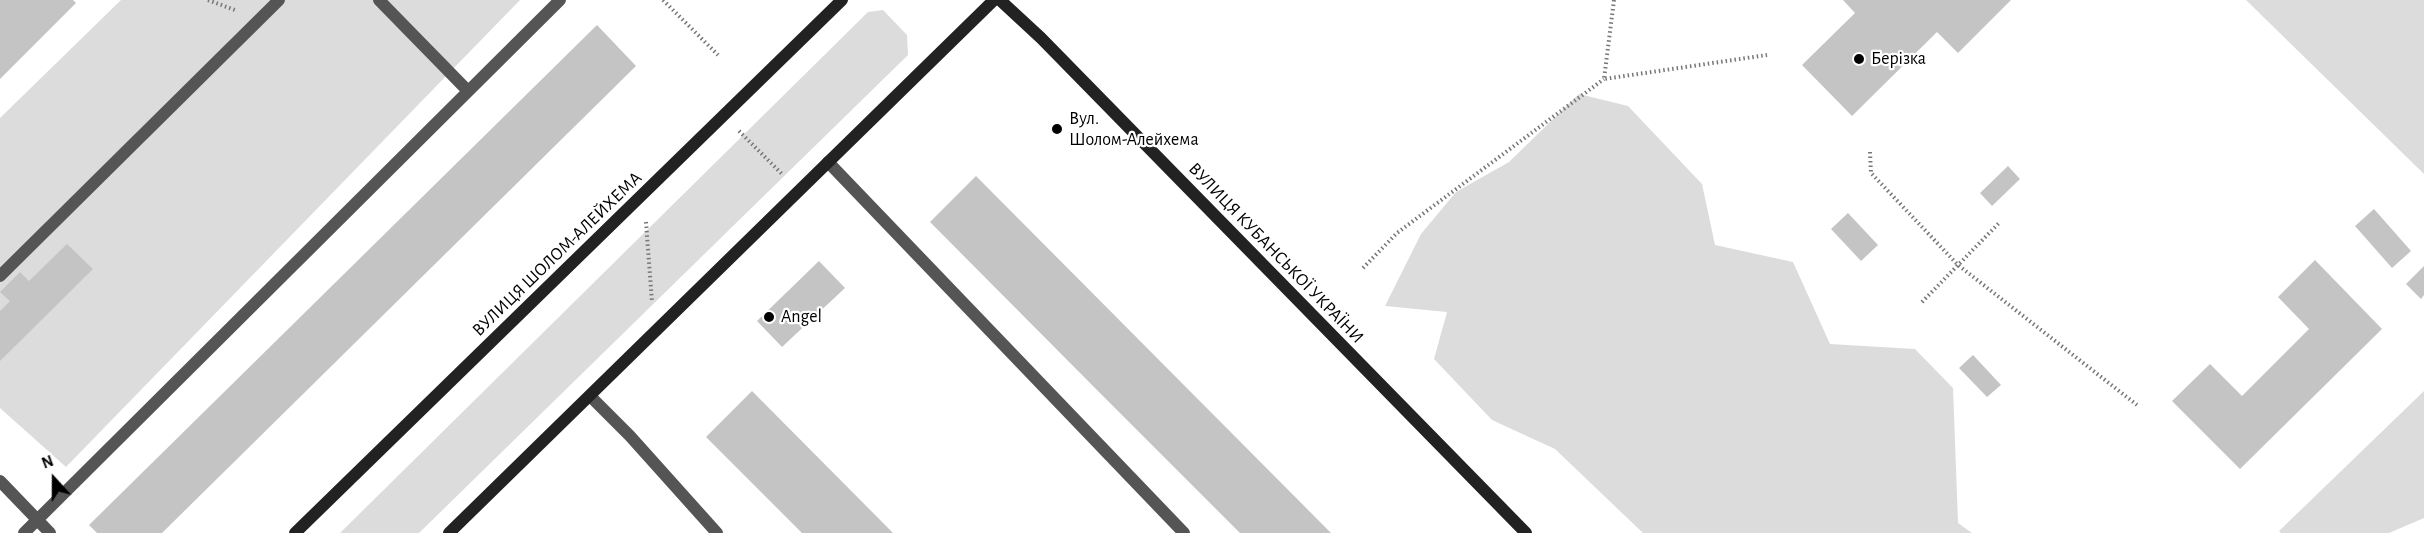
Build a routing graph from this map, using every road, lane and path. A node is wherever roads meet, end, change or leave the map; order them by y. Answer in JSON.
{"nodes":[{"id":1,"x":208,"y":0,"type":"edge"},
{"id":2,"x":279,"y":0,"type":"edge"},
{"id":3,"x":379,"y":0,"type":"edge"},
{"id":4,"x":560,"y":0,"type":"edge"},
{"id":5,"x":663,"y":0,"type":"edge"},
{"id":6,"x":842,"y":0,"type":"edge"},
{"id":7,"x":994,"y":0,"type":"edge"},
{"id":8,"x":1000,"y":0,"type":"edge"},
{"id":9,"x":1614,"y":0,"type":"edge"},
{"id":10,"x":241,"y":12,"type":"dead end"},
{"id":11,"x":718,"y":55,"type":"dead end"},
{"id":12,"x":1767,"y":55,"type":"dead end"},
{"id":13,"x":1604,"y":79,"type":"junction"},
{"id":14,"x":468,"y":91,"type":"junction"},
{"id":15,"x":724,"y":116,"type":"junction"},
{"id":16,"x":1870,"y":152,"type":"dead end"},
{"id":17,"x":828,"y":162,"type":"junction"},
{"id":18,"x":799,"y":191,"type":"junction"},
{"id":19,"x":644,"y":194,"type":"junction"},
{"id":20,"x":1999,"y":223,"type":"dead end"},
{"id":21,"x":1958,"y":265,"type":"junction"},
{"id":22,"x":1363,"y":268,"type":"dead end"},
{"id":23,"x":0,"y":276,"type":"edge"},
{"id":24,"x":1922,"y":302,"type":"dead end"},
{"id":25,"x":654,"y":332,"type":"junction"},
{"id":26,"x":590,"y":396,"type":"junction"},
{"id":27,"x":2138,"y":405,"type":"dead end"},
{"id":28,"x":0,"y":481,"type":"edge"},
{"id":29,"x":37,"y":520,"type":"junction"},
{"id":30,"x":24,"y":533,"type":"edge"},
{"id":31,"x":50,"y":533,"type":"edge"},
{"id":32,"x":295,"y":533,"type":"edge"},
{"id":33,"x":449,"y":533,"type":"edge"},
{"id":34,"x":717,"y":533,"type":"edge"},
{"id":35,"x":1184,"y":533,"type":"edge"},
{"id":36,"x":1526,"y":533,"type":"edge"}],
"edges":[{"from":1,"to":10,"type":"path"},
{"from":2,"to":23,"type":"lane"},
{"from":3,"to":14,"type":"lane"},
{"from":4,"to":14,"type":"lane"},
{"from":5,"to":11,"type":"path"},
{"from":6,"to":15,"type":"street","name":"ВУЛИЦЯ ШОЛОМ-АЛЕЙХЕМА"},
{"from":7,"to":17,"type":"street"},
{"from":8,"to":36,"type":"street","name":"ВУЛИЦЯ КУБАНСЬКОЇ УКРАЇНИ"},
{"from":9,"to":13,"type":"path"},
{"from":12,"to":13,"type":"path"},
{"from":13,"to":22,"type":"path"},
{"from":14,"to":29,"type":"lane"},
{"from":15,"to":18,"type":"path"},
{"from":15,"to":19,"type":"street","name":"ВУЛИЦЯ ШОЛОМ-АЛЕЙХЕМА"},
{"from":16,"to":21,"type":"path"},
{"from":17,"to":18,"type":"street"},
{"from":17,"to":35,"type":"lane"},
{"from":18,"to":25,"type":"street"},
{"from":19,"to":25,"type":"path"},
{"from":19,"to":32,"type":"street","name":"ВУЛИЦЯ ШОЛОМ-АЛЕЙХЕМА"},
{"from":20,"to":21,"type":"path"},
{"from":21,"to":24,"type":"path"},
{"from":21,"to":27,"type":"path"},
{"from":25,"to":26,"type":"street"},
{"from":26,"to":33,"type":"street"},
{"from":26,"to":34,"type":"lane"},
{"from":28,"to":29,"type":"lane"},
{"from":29,"to":30,"type":"lane"},
{"from":29,"to":31,"type":"lane"}]}
